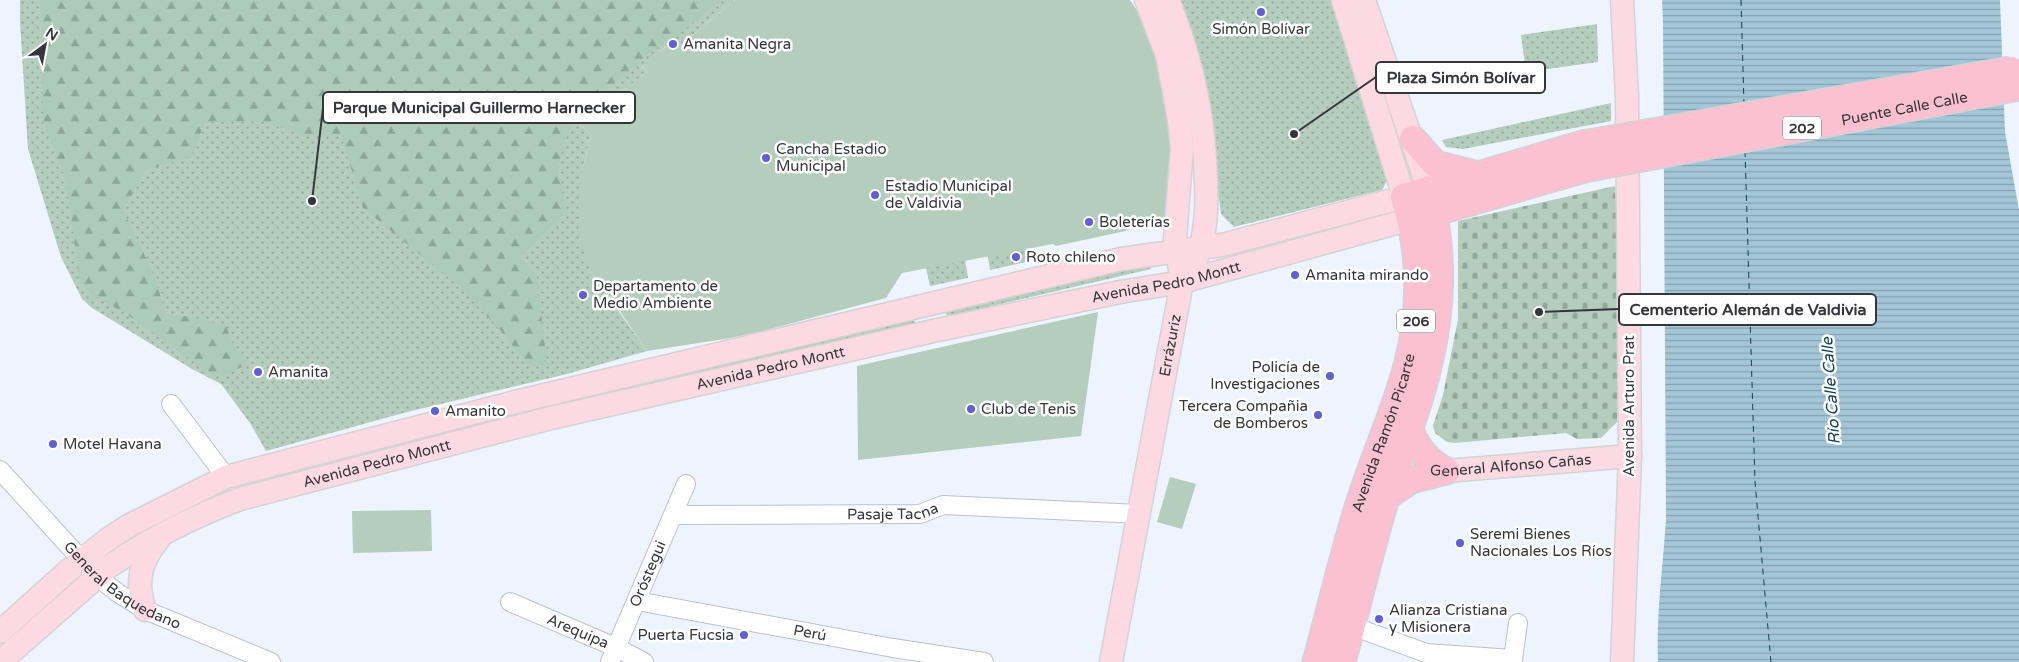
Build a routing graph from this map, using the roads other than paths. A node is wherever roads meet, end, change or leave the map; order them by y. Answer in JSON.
{"nodes":[{"id":1,"x":1146,"y":0,"type":"edge"},
{"id":2,"x":1168,"y":0,"type":"edge"},
{"id":3,"x":1343,"y":0,"type":"edge"},
{"id":4,"x":1364,"y":0,"type":"edge"},
{"id":5,"x":1622,"y":0,"type":"edge"},
{"id":6,"x":2019,"y":69,"type":"edge"},
{"id":7,"x":2019,"y":87,"type":"edge"},
{"id":8,"x":1412,"y":139,"type":"junction"},
{"id":9,"x":1584,"y":157,"type":"junction"},
{"id":10,"x":1480,"y":176,"type":"junction"},
{"id":11,"x":1420,"y":205,"type":"junction"},
{"id":12,"x":1214,"y":247,"type":"junction"},
{"id":13,"x":1176,"y":253,"type":"junction"},
{"id":14,"x":1182,"y":282,"type":"junction"},
{"id":15,"x":929,"y":305,"type":"junction"},
{"id":16,"x":933,"y":331,"type":"junction"},
{"id":17,"x":545,"y":396,"type":"junction"},
{"id":18,"x":171,"y":404,"type":"dead end"},
{"id":19,"x":551,"y":418,"type":"junction"},
{"id":20,"x":1409,"y":426,"type":"junction"},
{"id":21,"x":1630,"y":456,"type":"junction"},
{"id":22,"x":0,"y":470,"type":"edge"},
{"id":23,"x":1446,"y":471,"type":"junction"},
{"id":24,"x":226,"y":477,"type":"junction"},
{"id":25,"x":686,"y":484,"type":"dead end"},
{"id":26,"x":1390,"y":486,"type":"junction"},
{"id":27,"x":1360,"y":501,"type":"junction"},
{"id":28,"x":674,"y":514,"type":"junction"},
{"id":29,"x":1139,"y":514,"type":"junction"},
{"id":30,"x":162,"y":533,"type":"junction"},
{"id":31,"x":81,"y":560,"type":"junction"},
{"id":32,"x":97,"y":577,"type":"junction"},
{"id":33,"x":637,"y":601,"type":"junction"},
{"id":34,"x":510,"y":602,"type":"dead end"},
{"id":35,"x":145,"y":610,"type":"junction"},
{"id":36,"x":1518,"y":623,"type":"dead end"},
{"id":37,"x":1352,"y":626,"type":"junction"},
{"id":38,"x":0,"y":632,"type":"edge"},
{"id":39,"x":612,"y":655,"type":"edge"},
{"id":40,"x":892,"y":655,"type":"edge"},
{"id":41,"x":0,"y":662,"type":"edge"},
{"id":42,"x":272,"y":662,"type":"edge"},
{"id":43,"x":644,"y":662,"type":"edge"},
{"id":44,"x":982,"y":662,"type":"edge"},
{"id":45,"x":1111,"y":662,"type":"edge"},
{"id":46,"x":1316,"y":662,"type":"edge"},
{"id":47,"x":1342,"y":662,"type":"edge"},
{"id":48,"x":1622,"y":662,"type":"edge"}],
"edges":[{"from":1,"to":13,"type":"main road","name":"Errázuriz"},
{"from":2,"to":12,"type":"main road"},
{"from":3,"to":11,"type":"main road","name":"Avenida Ramón Picarte"},
{"from":4,"to":8,"type":"main road","name":"Avenida Ramón Picarte"},
{"from":5,"to":21,"type":"main road","name":"Avenida Arturo Prat"},
{"from":6,"to":9,"type":"highway","name":"Puente Calle Calle","number":"202","bridge":true},
{"from":7,"to":9,"type":"highway","name":"Puente Calle Calle","number":"202","bridge":true},
{"from":8,"to":10,"type":"highway"},
{"from":8,"to":11,"type":"main road","name":"Avenida Ramón Picarte"},
{"from":9,"to":10,"type":"highway","name":"Avenida Pedro Montt","number":"202"},
{"from":9,"to":11,"type":"highway","name":"Avenida Pedro Montt","number":"202"},
{"from":10,"to":11,"type":"highway","name":"Avenida Pedro Montt","number":"202"},
{"from":11,"to":12,"type":"main road","name":"Avenida Pedro Montt"},
{"from":11,"to":14,"type":"main road","name":"Avenida Pedro Montt"},
{"from":11,"to":20,"type":"highway","name":"Avenida Ramón Picarte","number":"206"},
{"from":11,"to":27,"type":"highway","name":"Avenida Ramón Picarte","number":"206"},
{"from":12,"to":13,"type":"main road","name":"Avenida Pedro Montt"},
{"from":12,"to":14,"type":"main road"},
{"from":13,"to":14,"type":"main road","name":"Errázuriz"},
{"from":13,"to":15,"type":"main road","name":"Avenida Pedro Montt"},
{"from":14,"to":16,"type":"main road","name":"Avenida Pedro Montt"},
{"from":14,"to":29,"type":"main road","name":"Errázuriz"},
{"from":15,"to":16,"type":"main road"},
{"from":15,"to":17,"type":"main road","name":"Avenida Pedro Montt"},
{"from":16,"to":19,"type":"main road","name":"Avenida Pedro Montt"},
{"from":17,"to":19,"type":"main road"},
{"from":17,"to":24,"type":"main road","name":"Avenida Pedro Montt"},
{"from":18,"to":24,"type":"street"},
{"from":19,"to":30,"type":"main road","name":"Avenida Pedro Montt"},
{"from":20,"to":23,"type":"highway"},
{"from":20,"to":26,"type":"highway","name":"Avenida Ramón Picarte","number":"206"},
{"from":21,"to":23,"type":"main road","name":"General Alfonso Cañas"},
{"from":21,"to":48,"type":"main road","name":"Avenida Arturo Prat"},
{"from":22,"to":31,"type":"street","name":"General Baquedano"},
{"from":23,"to":26,"type":"highway"},
{"from":24,"to":31,"type":"main road","name":"Avenida Pedro Montt"},
{"from":25,"to":28,"type":"street","name":"Oróstegui"},
{"from":26,"to":27,"type":"highway"},
{"from":26,"to":37,"type":"highway","name":"Avenida Ramón Picarte","number":"206"},
{"from":27,"to":46,"type":"highway","name":"Avenida Ramón Picarte","number":"206"},
{"from":28,"to":29,"type":"street","name":"Pasaje Tacna"},
{"from":28,"to":33,"type":"street","name":"Oróstegui"},
{"from":29,"to":45,"type":"main road","name":"Errázuriz"},
{"from":30,"to":32,"type":"main road","name":"Avenida Pedro Montt"},
{"from":30,"to":35,"type":"main road"},
{"from":31,"to":32,"type":"street","name":"General Baquedano"},
{"from":31,"to":38,"type":"main road","name":"Avenida Pedro Montt"},
{"from":32,"to":35,"type":"street","name":"General Baquedano"},
{"from":32,"to":41,"type":"main road","name":"Avenida Pedro Montt"},
{"from":33,"to":39,"type":"street","name":"Oróstegui"},
{"from":33,"to":40,"type":"street","name":"Perú"},
{"from":34,"to":39,"type":"street","name":"Arequipa"},
{"from":35,"to":42,"type":"street","name":"General Baquedano"},
{"from":36,"to":37,"type":"street"},
{"from":37,"to":47,"type":"highway","name":"Avenida Ramón Picarte","number":"206"},
{"from":39,"to":43,"type":"street","name":"Arequipa"},
{"from":40,"to":44,"type":"street","name":"Perú"}]}
